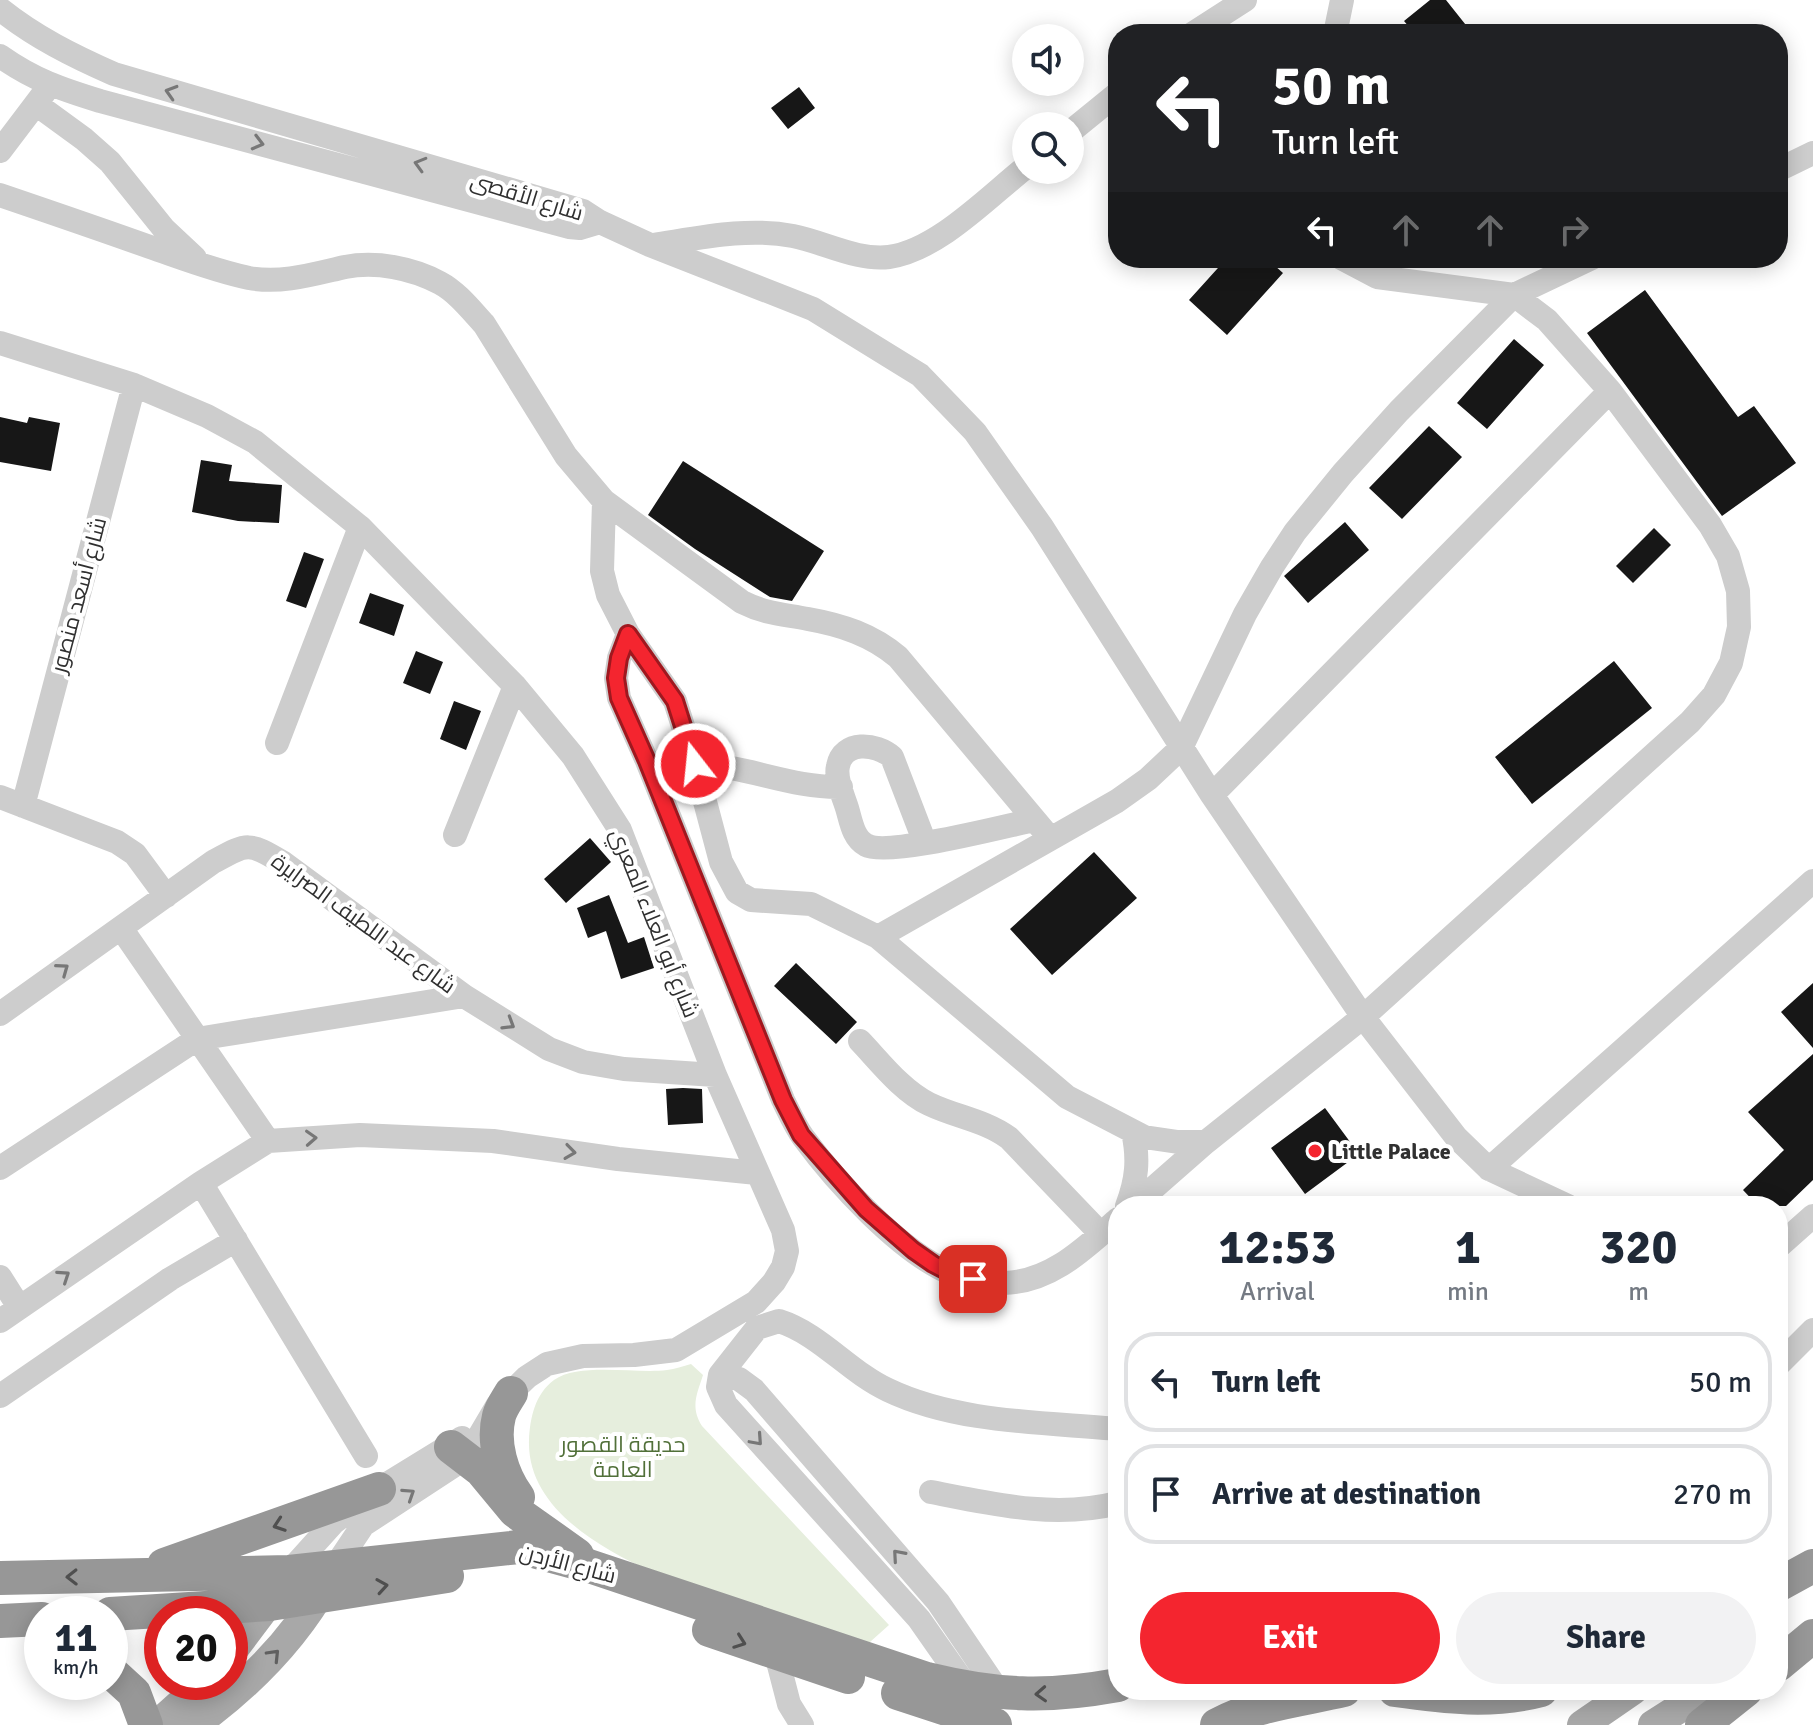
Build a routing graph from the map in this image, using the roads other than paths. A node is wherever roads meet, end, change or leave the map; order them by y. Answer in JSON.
{"nodes":[{"id":1,"x":1245,"y":0,"type":"edge"},
{"id":2,"x":1342,"y":0,"type":"edge"},
{"id":3,"x":0,"y":9,"type":"edge"},
{"id":4,"x":1208,"y":24,"type":"edge"},
{"id":5,"x":1337,"y":24,"type":"edge"},
{"id":6,"x":0,"y":56,"type":"edge"},
{"id":7,"x":72,"y":56,"type":"junction"},
{"id":8,"x":42,"y":95,"type":"junction"},
{"id":9,"x":1108,"y":101,"type":"edge"},
{"id":10,"x":1084,"y":121,"type":"edge"},
{"id":11,"x":0,"y":151,"type":"edge"},
{"id":12,"x":1813,"y":153,"type":"edge"},
{"id":13,"x":1788,"y":165,"type":"edge"},
{"id":14,"x":1012,"y":178,"type":"edge"},
{"id":15,"x":0,"y":195,"type":"edge"},
{"id":16,"x":600,"y":222,"type":"junction"},
{"id":17,"x":650,"y":245,"type":"junction"},
{"id":18,"x":203,"y":265,"type":"junction"},
{"id":19,"x":1360,"y":268,"type":"edge"},
{"id":20,"x":1571,"y":268,"type":"edge"},
{"id":21,"x":1514,"y":295,"type":"junction"},
{"id":22,"x":0,"y":343,"type":"edge"},
{"id":23,"x":134,"y":385,"type":"junction"},
{"id":24,"x":1610,"y":391,"type":"junction"},
{"id":25,"x":604,"y":501,"type":"junction"},
{"id":26,"x":360,"y":527,"type":"junction"},
{"id":27,"x":628,"y":634,"type":"junction"},
{"id":28,"x":515,"y":686,"type":"junction"},
{"id":29,"x":277,"y":743,"type":"dead end"},
{"id":30,"x":1181,"y":748,"type":"junction"},
{"id":31,"x":695,"y":764,"type":"junction"},
{"id":32,"x":841,"y":787,"type":"junction"},
{"id":33,"x":1212,"y":795,"type":"junction"},
{"id":34,"x":12,"y":801,"type":"edge"},
{"id":35,"x":1042,"y":829,"type":"junction"},
{"id":36,"x":455,"y":835,"type":"dead end"},
{"id":37,"x":925,"y":843,"type":"junction"},
{"id":38,"x":1813,"y":881,"type":"edge"},
{"id":39,"x":166,"y":896,"type":"junction"},
{"id":40,"x":121,"y":928,"type":"junction"},
{"id":41,"x":878,"y":937,"type":"junction"},
{"id":42,"x":464,"y":996,"type":"junction"},
{"id":43,"x":0,"y":1014,"type":"edge"},
{"id":44,"x":1363,"y":1017,"type":"junction"},
{"id":45,"x":197,"y":1039,"type":"junction"},
{"id":46,"x":860,"y":1041,"type":"dead end"},
{"id":47,"x":715,"y":1075,"type":"junction"},
{"id":48,"x":1133,"y":1132,"type":"junction"},
{"id":49,"x":268,"y":1141,"type":"junction"},
{"id":50,"x":1206,"y":1142,"type":"junction"},
{"id":51,"x":0,"y":1168,"type":"edge"},
{"id":52,"x":1489,"y":1169,"type":"junction"},
{"id":53,"x":757,"y":1173,"type":"junction"},
{"id":54,"x":201,"y":1183,"type":"junction"},
{"id":55,"x":1132,"y":1196,"type":"edge"},
{"id":56,"x":1142,"y":1196,"type":"edge"},
{"id":57,"x":1547,"y":1196,"type":"edge"},
{"id":58,"x":1813,"y":1216,"type":"edge"},
{"id":59,"x":1108,"y":1224,"type":"edge"},
{"id":60,"x":1108,"y":1228,"type":"edge"},
{"id":61,"x":1788,"y":1238,"type":"edge"},
{"id":62,"x":236,"y":1240,"type":"junction"},
{"id":63,"x":0,"y":1277,"type":"edge"},
{"id":64,"x":10,"y":1314,"type":"edge"},
{"id":65,"x":1813,"y":1330,"type":"edge"},
{"id":66,"x":1788,"y":1355,"type":"edge"},
{"id":67,"x":720,"y":1375,"type":"junction"},
{"id":68,"x":0,"y":1396,"type":"edge"},
{"id":69,"x":500,"y":1404,"type":"junction"},
{"id":70,"x":1108,"y":1428,"type":"edge"},
{"id":71,"x":459,"y":1452,"type":"junction"},
{"id":72,"x":366,"y":1456,"type":"dead end"},
{"id":73,"x":379,"y":1489,"type":"junction"},
{"id":74,"x":931,"y":1492,"type":"dead end"},
{"id":75,"x":1108,"y":1504,"type":"edge"},
{"id":76,"x":535,"y":1524,"type":"junction"},
{"id":77,"x":589,"y":1566,"type":"junction"},
{"id":78,"x":1812,"y":1566,"type":"edge"},
{"id":79,"x":335,"y":1567,"type":"junction"},
{"id":80,"x":289,"y":1572,"type":"junction"},
{"id":81,"x":133,"y":1575,"type":"junction"},
{"id":82,"x":0,"y":1578,"type":"edge"},
{"id":83,"x":1788,"y":1582,"type":"edge"},
{"id":84,"x":319,"y":1597,"type":"junction"},
{"id":85,"x":270,"y":1604,"type":"junction"},
{"id":86,"x":128,"y":1613,"type":"edge"},
{"id":87,"x":947,"y":1615,"type":"junction"},
{"id":88,"x":24,"y":1620,"type":"edge"},
{"id":89,"x":4,"y":1621,"type":"edge"},
{"id":90,"x":1813,"y":1621,"type":"edge"},
{"id":91,"x":24,"y":1629,"type":"edge"},
{"id":92,"x":927,"y":1631,"type":"junction"},
{"id":93,"x":248,"y":1632,"type":"edge"},
{"id":94,"x":1813,"y":1636,"type":"edge"},
{"id":95,"x":1788,"y":1637,"type":"edge"},
{"id":96,"x":776,"y":1654,"type":"junction"},
{"id":97,"x":1788,"y":1657,"type":"edge"},
{"id":98,"x":1813,"y":1671,"type":"edge"},
{"id":99,"x":1788,"y":1677,"type":"edge"},
{"id":100,"x":1108,"y":1686,"type":"edge"},
{"id":101,"x":128,"y":1688,"type":"edge"},
{"id":102,"x":185,"y":1700,"type":"edge"},
{"id":103,"x":1293,"y":1700,"type":"edge"},
{"id":104,"x":1618,"y":1700,"type":"edge"},
{"id":105,"x":1692,"y":1700,"type":"edge"},
{"id":106,"x":1733,"y":1700,"type":"edge"},
{"id":107,"x":987,"y":1702,"type":"edge"},
{"id":108,"x":146,"y":1725,"type":"edge"},
{"id":109,"x":157,"y":1725,"type":"edge"},
{"id":110,"x":194,"y":1725,"type":"edge"},
{"id":111,"x":802,"y":1725,"type":"edge"},
{"id":112,"x":1217,"y":1725,"type":"edge"},
{"id":113,"x":1582,"y":1725,"type":"edge"},
{"id":114,"x":1653,"y":1725,"type":"edge"},
{"id":115,"x":1702,"y":1725,"type":"edge"}],
"edges":[{"from":1,"to":4,"type":"street"},
{"from":2,"to":5,"type":"street"},
{"from":3,"to":7,"type":"street","name":"شارع الأقصى"},
{"from":6,"to":8,"type":"street","name":"شارع الأقصى"},
{"from":7,"to":8,"type":"street"},
{"from":16,"to":7,"type":"street","name":"شارع الأقصى","one_way":true},
{"from":8,"to":11,"type":"street"},
{"from":8,"to":16,"type":"street","name":"شارع الأقصى","one_way":true},
{"from":8,"to":18,"type":"street"},
{"from":9,"to":10,"type":"street"},
{"from":12,"to":13,"type":"street"},
{"from":14,"to":17,"type":"street"},
{"from":15,"to":18,"type":"street"},
{"from":16,"to":17,"type":"street"},
{"from":17,"to":30,"type":"street"},
{"from":18,"to":25,"type":"street"},
{"from":19,"to":21,"type":"street"},
{"from":20,"to":21,"type":"street"},
{"from":21,"to":24,"type":"street"},
{"from":21,"to":30,"type":"street"},
{"from":22,"to":23,"type":"street","name":"شارع أبو العلاء المعري"},
{"from":23,"to":26,"type":"street","name":"شارع أبو العلاء المعري"},
{"from":23,"to":34,"type":"street","name":"شارع أسعد منصور"},
{"from":24,"to":33,"type":"street"},
{"from":24,"to":44,"type":"street"},
{"from":25,"to":27,"type":"street"},
{"from":25,"to":35,"type":"street"},
{"from":26,"to":28,"type":"street","name":"شارع أبو العلاء المعري"},
{"from":26,"to":29,"type":"street"},
{"from":27,"to":31,"type":"street"},
{"from":27,"to":60,"type":"street"},
{"from":28,"to":36,"type":"street"},
{"from":28,"to":47,"type":"street","name":"شارع أبو العلاء المعري"},
{"from":30,"to":33,"type":"street"},
{"from":30,"to":35,"type":"street"},
{"from":31,"to":32,"type":"street"},
{"from":31,"to":41,"type":"street"},
{"from":32,"to":37,"type":"street"},
{"from":32,"to":37,"type":"street"},
{"from":33,"to":44,"type":"street"},
{"from":34,"to":39,"type":"street"},
{"from":35,"to":37,"type":"street"},
{"from":35,"to":41,"type":"street"},
{"from":38,"to":52,"type":"street"},
{"from":39,"to":40,"type":"street","name":"شارع عبد اللطيف الصرايرة"},
{"from":39,"to":42,"type":"street","name":"شارع عبد اللطيف الصرايرة"},
{"from":43,"to":40,"type":"street","name":"شارع عبد اللطيف الصرايرة","one_way":true},
{"from":40,"to":45,"type":"street"},
{"from":41,"to":48,"type":"street"},
{"from":42,"to":45,"type":"street"},
{"from":42,"to":47,"type":"street","name":"شارع عبد اللطيف الصرايرة","one_way":true},
{"from":44,"to":50,"type":"street"},
{"from":44,"to":52,"type":"street"},
{"from":45,"to":49,"type":"street"},
{"from":45,"to":51,"type":"street"},
{"from":46,"to":59,"type":"street"},
{"from":47,"to":53,"type":"street","name":"شارع أبو العلاء المعري"},
{"from":48,"to":50,"type":"street"},
{"from":48,"to":55,"type":"street"},
{"from":49,"to":53,"type":"street","one_way":true},
{"from":49,"to":54,"type":"street"},
{"from":50,"to":56,"type":"street"},
{"from":52,"to":57,"type":"street"},
{"from":53,"to":69,"type":"street","name":"شارع أبو العلاء المعري"},
{"from":54,"to":62,"type":"street"},
{"from":64,"to":54,"type":"street","one_way":true},
{"from":58,"to":61,"type":"street"},
{"from":62,"to":68,"type":"street"},
{"from":62,"to":72,"type":"street"},
{"from":63,"to":64,"type":"street"},
{"from":65,"to":66,"type":"street"},
{"from":67,"to":70,"type":"street"},
{"from":87,"to":67,"type":"street","one_way":true},
{"from":67,"to":92,"type":"street","one_way":true},
{"from":69,"to":71,"type":"street","name":"شارع أبو العلاء المعري"},
{"from":69,"to":76,"type":"highway"},
{"from":71,"to":73,"type":"street"},
{"from":71,"to":76,"type":"highway"},
{"from":79,"to":71,"type":"street","name":"شارع أبو العلاء المعري","one_way":true},
{"from":73,"to":80,"type":"street"},
{"from":73,"to":81,"type":"highway","one_way":true},
{"from":74,"to":75,"type":"street"},
{"from":76,"to":77,"type":"highway"},
{"from":77,"to":79,"type":"highway","name":"شارع الأردن"},
{"from":77,"to":107,"type":"highway","name":"شارع الأردن"},
{"from":78,"to":83,"type":"highway"},
{"from":79,"to":80,"type":"highway","name":"شارع الأردن"},
{"from":79,"to":84,"type":"main road","name":"شارع أبو العلاء المعري"},
{"from":80,"to":81,"type":"highway","name":"شارع الأردن"},
{"from":80,"to":85,"type":"main road"},
{"from":81,"to":82,"type":"highway","name":"شارع الأردن","one_way":true},
{"from":84,"to":85,"type":"highway","name":"شارع الأردن"},
{"from":84,"to":96,"type":"highway","name":"شارع الأردن","one_way":true},
{"from":110,"to":84,"type":"main road","name":"شارع أبو العلاء المعري","one_way":true},
{"from":85,"to":86,"type":"highway","name":"شارع الأردن"},
{"from":85,"to":93,"type":"main road"},
{"from":87,"to":92,"type":"street"},
{"from":87,"to":107,"type":"street"},
{"from":88,"to":89,"type":"highway"},
{"from":89,"to":91,"type":"highway"},
{"from":90,"to":95,"type":"main road"},
{"from":92,"to":107,"type":"street"},
{"from":94,"to":97,"type":"highway"},
{"from":96,"to":107,"type":"highway","name":"شارع الأردن"},
{"from":96,"to":111,"type":"street"},
{"from":98,"to":99,"type":"highway"},
{"from":100,"to":107,"type":"highway","name":"شارع الأردن","one_way":true},
{"from":101,"to":108,"type":"highway"},
{"from":102,"to":109,"type":"main road"},
{"from":103,"to":112,"type":"highway"},
{"from":104,"to":113,"type":"main road"},
{"from":105,"to":114,"type":"main road"},
{"from":106,"to":115,"type":"highway"}]}
